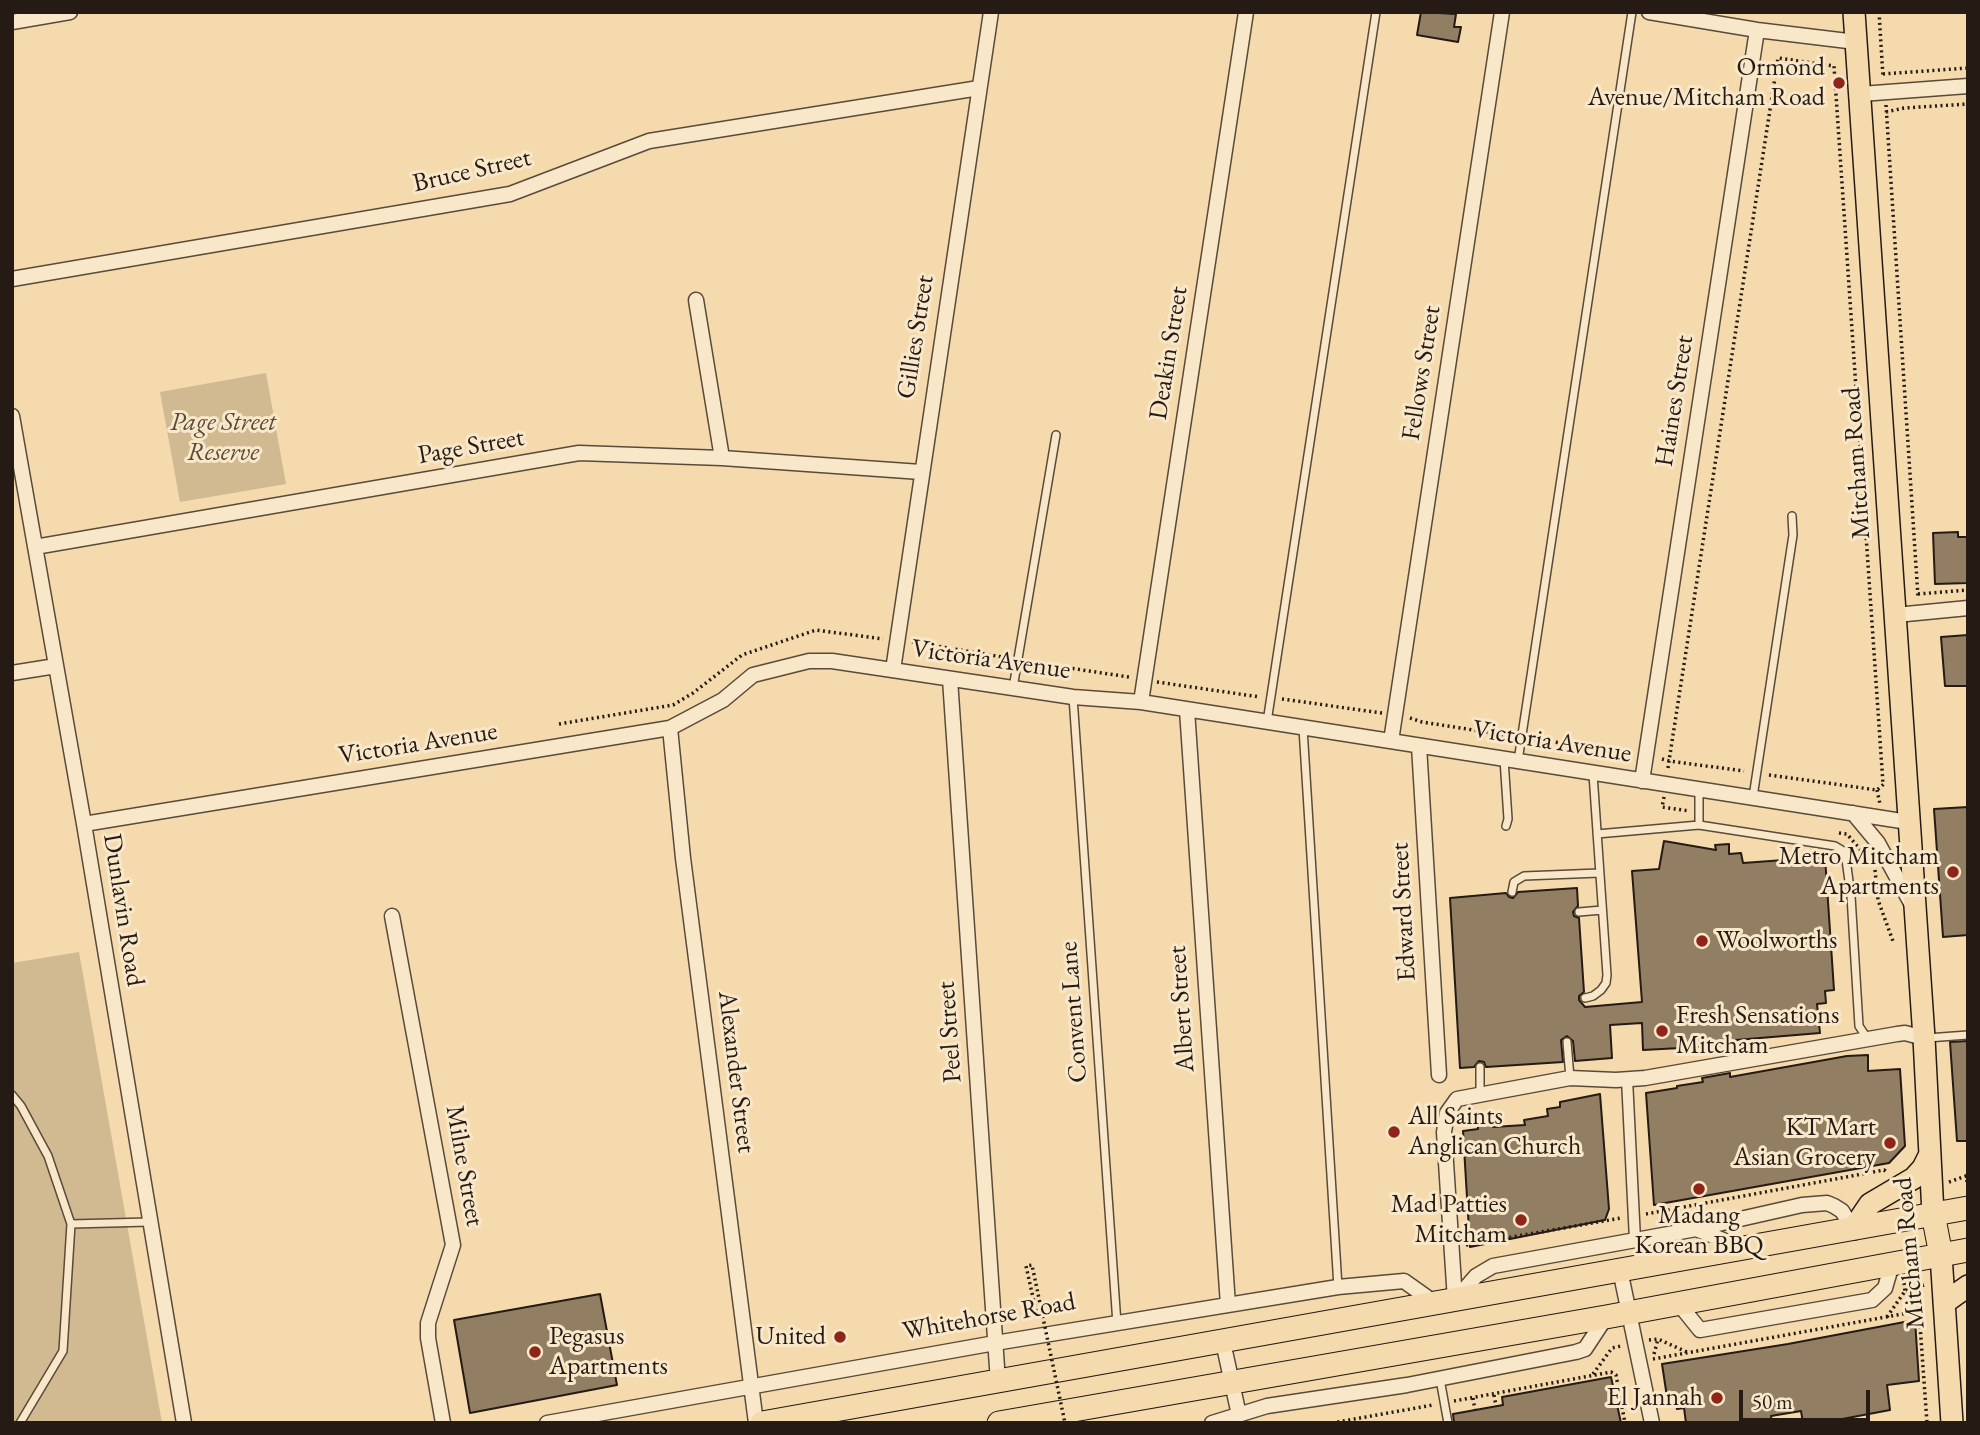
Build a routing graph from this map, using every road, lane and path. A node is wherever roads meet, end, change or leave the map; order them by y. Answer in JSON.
{"nodes":[{"id":1,"x":70,"y":12,"type":"edge"},
{"id":2,"x":991,"y":12,"type":"edge"},
{"id":3,"x":1247,"y":12,"type":"edge"},
{"id":4,"x":1376,"y":12,"type":"edge"},
{"id":5,"x":1502,"y":12,"type":"edge"},
{"id":6,"x":1632,"y":12,"type":"edge"},
{"id":7,"x":1649,"y":12,"type":"edge"},
{"id":8,"x":1854,"y":12,"type":"edge"},
{"id":9,"x":1879,"y":12,"type":"edge"},
{"id":10,"x":12,"y":22,"type":"edge"},
{"id":11,"x":1757,"y":30,"type":"junction"},
{"id":12,"x":1856,"y":42,"type":"junction"},
{"id":13,"x":1968,"y":68,"type":"edge"},
{"id":14,"x":1883,"y":74,"type":"junction"},
{"id":15,"x":1968,"y":86,"type":"edge"},
{"id":16,"x":979,"y":88,"type":"junction"},
{"id":17,"x":1885,"y":92,"type":"junction"},
{"id":18,"x":1861,"y":94,"type":"junction"},
{"id":19,"x":1968,"y":104,"type":"edge"},
{"id":20,"x":1886,"y":112,"type":"junction"},
{"id":21,"x":12,"y":279,"type":"edge"},
{"id":22,"x":696,"y":300,"type":"dead end"},
{"id":23,"x":12,"y":416,"type":"edge"},
{"id":24,"x":1056,"y":435,"type":"dead end"},
{"id":25,"x":722,"y":458,"type":"junction"},
{"id":26,"x":921,"y":472,"type":"junction"},
{"id":27,"x":1792,"y":516,"type":"dead end"},
{"id":28,"x":35,"y":547,"type":"junction"},
{"id":29,"x":1968,"y":590,"type":"edge"},
{"id":30,"x":1968,"y":608,"type":"edge"},
{"id":31,"x":1896,"y":615,"type":"junction"},
{"id":32,"x":56,"y":666,"type":"junction"},
{"id":33,"x":893,"y":670,"type":"junction"},
{"id":34,"x":12,"y":673,"type":"edge"},
{"id":35,"x":950,"y":679,"type":"junction"},
{"id":36,"x":1013,"y":688,"type":"junction"},
{"id":37,"x":1073,"y":697,"type":"junction"},
{"id":38,"x":1141,"y":702,"type":"junction"},
{"id":39,"x":1186,"y":710,"type":"junction"},
{"id":40,"x":1267,"y":722,"type":"junction"},
{"id":41,"x":670,"y":728,"type":"junction"},
{"id":42,"x":1303,"y":728,"type":"junction"},
{"id":43,"x":1391,"y":741,"type":"junction"},
{"id":44,"x":1419,"y":746,"type":"junction"},
{"id":45,"x":1511,"y":760,"type":"junction"},
{"id":46,"x":1669,"y":761,"type":"dead end"},
{"id":47,"x":1593,"y":774,"type":"junction"},
{"id":48,"x":1642,"y":781,"type":"junction"},
{"id":49,"x":1883,"y":784,"type":"dead end"},
{"id":50,"x":1699,"y":789,"type":"junction"},
{"id":51,"x":1753,"y":797,"type":"junction"},
{"id":52,"x":1853,"y":813,"type":"junction"},
{"id":53,"x":1908,"y":822,"type":"junction"},
{"id":54,"x":84,"y":824,"type":"junction"},
{"id":55,"x":1699,"y":825,"type":"junction"},
{"id":56,"x":1506,"y":826,"type":"dead end"},
{"id":57,"x":1597,"y":834,"type":"junction"},
{"id":58,"x":1865,"y":854,"type":"dead end"},
{"id":59,"x":1870,"y":861,"type":"dead end"},
{"id":60,"x":1875,"y":867,"type":"dead end"},
{"id":61,"x":1599,"y":873,"type":"junction"},
{"id":62,"x":1512,"y":892,"type":"dead end"},
{"id":63,"x":1602,"y":910,"type":"junction"},
{"id":64,"x":1914,"y":910,"type":"junction"},
{"id":65,"x":1579,"y":912,"type":"dead end"},
{"id":66,"x":392,"y":916,"type":"dead end"},
{"id":67,"x":1894,"y":944,"type":"dead end"},
{"id":68,"x":1585,"y":998,"type":"dead end"},
{"id":69,"x":1968,"y":1035,"type":"edge"},
{"id":70,"x":1867,"y":1038,"type":"junction"},
{"id":71,"x":1924,"y":1038,"type":"junction"},
{"id":72,"x":1567,"y":1042,"type":"dead end"},
{"id":73,"x":1480,"y":1067,"type":"dead end"},
{"id":74,"x":1439,"y":1075,"type":"dead end"},
{"id":75,"x":1570,"y":1078,"type":"junction"},
{"id":76,"x":1627,"y":1079,"type":"junction"},
{"id":77,"x":1479,"y":1093,"type":"junction"},
{"id":78,"x":12,"y":1095,"type":"edge"},
{"id":79,"x":1930,"y":1154,"type":"junction"},
{"id":80,"x":1966,"y":1176,"type":"edge"},
{"id":81,"x":1968,"y":1187,"type":"edge"},
{"id":82,"x":1968,"y":1208,"type":"edge"},
{"id":83,"x":1933,"y":1214,"type":"junction"},
{"id":84,"x":149,"y":1222,"type":"junction"},
{"id":85,"x":71,"y":1224,"type":"junction"},
{"id":86,"x":1696,"y":1229,"type":"junction"},
{"id":87,"x":1853,"y":1229,"type":"junction"},
{"id":88,"x":1635,"y":1240,"type":"junction"},
{"id":89,"x":1745,"y":1249,"type":"junction"},
{"id":90,"x":1968,"y":1250,"type":"edge"},
{"id":91,"x":1941,"y":1255,"type":"junction"},
{"id":92,"x":1892,"y":1264,"type":"junction"},
{"id":93,"x":1620,"y":1270,"type":"junction"},
{"id":94,"x":1968,"y":1286,"type":"edge"},
{"id":95,"x":1338,"y":1287,"type":"junction"},
{"id":96,"x":1445,"y":1302,"type":"junction"},
{"id":97,"x":1944,"y":1303,"type":"junction"},
{"id":98,"x":1679,"y":1304,"type":"junction"},
{"id":99,"x":1228,"y":1305,"type":"junction"},
{"id":100,"x":1919,"y":1311,"type":"junction"},
{"id":101,"x":1630,"y":1312,"type":"junction"},
{"id":102,"x":1606,"y":1317,"type":"junction"},
{"id":103,"x":1887,"y":1317,"type":"junction"},
{"id":104,"x":1038,"y":1321,"type":"dead end"},
{"id":105,"x":1117,"y":1324,"type":"junction"},
{"id":106,"x":1658,"y":1339,"type":"dead end"},
{"id":107,"x":1223,"y":1342,"type":"junction"},
{"id":108,"x":995,"y":1343,"type":"junction"},
{"id":109,"x":1686,"y":1352,"type":"junction"},
{"id":110,"x":1653,"y":1359,"type":"dead end"},
{"id":111,"x":1440,"y":1379,"type":"junction"},
{"id":112,"x":998,"y":1382,"type":"junction"},
{"id":113,"x":1231,"y":1383,"type":"junction"},
{"id":114,"x":752,"y":1387,"type":"junction"},
{"id":115,"x":1494,"y":1394,"type":"junction"},
{"id":116,"x":1473,"y":1398,"type":"junction"},
{"id":117,"x":1445,"y":1402,"type":"junction"},
{"id":118,"x":1496,"y":1406,"type":"dead end"},
{"id":119,"x":1475,"y":1410,"type":"dead end"},
{"id":120,"x":1239,"y":1415,"type":"junction"},
{"id":121,"x":184,"y":1419,"type":"edge"},
{"id":122,"x":1038,"y":1419,"type":"edge"},
{"id":123,"x":20,"y":1423,"type":"edge"},
{"id":124,"x":443,"y":1423,"type":"edge"},
{"id":125,"x":547,"y":1423,"type":"edge"},
{"id":126,"x":756,"y":1423,"type":"edge"},
{"id":127,"x":762,"y":1423,"type":"edge"},
{"id":128,"x":999,"y":1423,"type":"edge"},
{"id":129,"x":1065,"y":1423,"type":"edge"},
{"id":130,"x":1212,"y":1423,"type":"edge"},
{"id":131,"x":1332,"y":1423,"type":"edge"},
{"id":132,"x":1448,"y":1423,"type":"edge"},
{"id":133,"x":1625,"y":1423,"type":"edge"},
{"id":134,"x":1652,"y":1423,"type":"edge"},
{"id":135,"x":1927,"y":1423,"type":"edge"},
{"id":136,"x":1952,"y":1423,"type":"edge"}],
"edges":[{"from":1,"to":10,"type":"street"},
{"from":2,"to":16,"type":"street","name":"Gillies Street"},
{"from":3,"to":38,"type":"street","name":"Deakin Street"},
{"from":4,"to":40,"type":"lane"},
{"from":5,"to":43,"type":"street","name":"Fellows Street"},
{"from":6,"to":45,"type":"lane"},
{"from":7,"to":11,"type":"street"},
{"from":8,"to":12,"type":"main road","name":"Mitcham Road"},
{"from":9,"to":14,"type":"path"},
{"from":11,"to":12,"type":"street"},
{"from":11,"to":48,"type":"street","name":"Haines Street"},
{"from":12,"to":18,"type":"main road","name":"Mitcham Road"},
{"from":13,"to":14,"type":"path"},
{"from":14,"to":17,"type":"path"},
{"from":15,"to":17,"type":"street"},
{"from":16,"to":21,"type":"street","name":"Bruce Street"},
{"from":16,"to":26,"type":"street","name":"Gillies Street"},
{"from":17,"to":18,"type":"street"},
{"from":17,"to":20,"type":"path"},
{"from":18,"to":31,"type":"main road","name":"Mitcham Road"},
{"from":19,"to":20,"type":"path"},
{"from":20,"to":29,"type":"path"},
{"from":22,"to":25,"type":"street"},
{"from":23,"to":28,"type":"street","name":"Dunlavin Road"},
{"from":24,"to":36,"type":"lane"},
{"from":25,"to":26,"type":"street","name":"Page Street"},
{"from":25,"to":28,"type":"street","name":"Page Street"},
{"from":26,"to":33,"type":"street","name":"Gillies Street"},
{"from":27,"to":51,"type":"lane"},
{"from":28,"to":32,"type":"street","name":"Dunlavin Road"},
{"from":30,"to":31,"type":"street"},
{"from":31,"to":53,"type":"main road","name":"Mitcham Road"},
{"from":32,"to":34,"type":"street"},
{"from":32,"to":54,"type":"street","name":"Dunlavin Road"},
{"from":33,"to":35,"type":"street","name":"Victoria Avenue"},
{"from":33,"to":41,"type":"street","name":"Victoria Avenue"},
{"from":35,"to":36,"type":"street","name":"Victoria Avenue"},
{"from":35,"to":108,"type":"street","name":"Peel Street"},
{"from":36,"to":37,"type":"street","name":"Victoria Avenue"},
{"from":37,"to":38,"type":"street","name":"Victoria Avenue"},
{"from":37,"to":105,"type":"lane","name":"Convent Lane"},
{"from":38,"to":39,"type":"street","name":"Victoria Avenue"},
{"from":39,"to":40,"type":"street","name":"Victoria Avenue"},
{"from":39,"to":99,"type":"street","name":"Albert Street"},
{"from":40,"to":42,"type":"street","name":"Victoria Avenue"},
{"from":41,"to":54,"type":"street","name":"Victoria Avenue"},
{"from":41,"to":114,"type":"street","name":"Alexander Street"},
{"from":42,"to":43,"type":"street","name":"Victoria Avenue"},
{"from":42,"to":95,"type":"lane"},
{"from":43,"to":44,"type":"street","name":"Victoria Avenue"},
{"from":44,"to":45,"type":"street","name":"Victoria Avenue"},
{"from":44,"to":74,"type":"street","name":"Edward Street"},
{"from":45,"to":47,"type":"street","name":"Victoria Avenue"},
{"from":45,"to":56,"type":"lane"},
{"from":46,"to":49,"type":"path"},
{"from":47,"to":48,"type":"street","name":"Victoria Avenue"},
{"from":47,"to":57,"type":"lane"},
{"from":48,"to":50,"type":"street","name":"Victoria Avenue"},
{"from":50,"to":51,"type":"street","name":"Victoria Avenue"},
{"from":50,"to":55,"type":"lane"},
{"from":51,"to":52,"type":"street","name":"Victoria Avenue"},
{"from":52,"to":53,"type":"street","name":"Victoria Avenue"},
{"from":52,"to":64,"type":"street","name":"Mitcham Road"},
{"from":53,"to":64,"type":"main road","name":"Mitcham Road"},
{"from":54,"to":84,"type":"street","name":"Dunlavin Road"},
{"from":55,"to":57,"type":"lane"},
{"from":55,"to":70,"type":"lane"},
{"from":57,"to":61,"type":"lane"},
{"from":58,"to":59,"type":"path"},
{"from":60,"to":67,"type":"path"},
{"from":61,"to":62,"type":"lane"},
{"from":61,"to":63,"type":"lane"},
{"from":63,"to":65,"type":"lane"},
{"from":63,"to":68,"type":"lane"},
{"from":64,"to":71,"type":"main road","name":"Mitcham Road"},
{"from":66,"to":124,"type":"street","name":"Milne Street"},
{"from":69,"to":71,"type":"lane"},
{"from":70,"to":71,"type":"street"},
{"from":70,"to":76,"type":"street"},
{"from":71,"to":79,"type":"main road","name":"Mitcham Road"},
{"from":72,"to":75,"type":"lane"},
{"from":73,"to":77,"type":"lane"},
{"from":75,"to":76,"type":"street"},
{"from":75,"to":77,"type":"street"},
{"from":76,"to":88,"type":"street"},
{"from":77,"to":96,"type":"street"},
{"from":78,"to":85,"type":"lane"},
{"from":79,"to":83,"type":"main road","name":"Mitcham Road"},
{"from":79,"to":87,"type":"main road"},
{"from":80,"to":81,"type":"path"},
{"from":82,"to":83,"type":"highway"},
{"from":83,"to":87,"type":"highway"},
{"from":83,"to":91,"type":"highway","name":"Mitcham Road"},
{"from":84,"to":85,"type":"lane"},
{"from":84,"to":121,"type":"street","name":"Dunlavin Road"},
{"from":85,"to":123,"type":"lane"},
{"from":86,"to":87,"type":"street"},
{"from":86,"to":88,"type":"street"},
{"from":86,"to":89,"type":"street"},
{"from":87,"to":89,"type":"highway"},
{"from":88,"to":96,"type":"street"},
{"from":89,"to":93,"type":"highway"},
{"from":90,"to":91,"type":"highway"},
{"from":91,"to":92,"type":"highway"},
{"from":91,"to":97,"type":"main road","name":"Mitcham Road"},
{"from":92,"to":98,"type":"highway"},
{"from":92,"to":98,"type":"street"},
{"from":93,"to":96,"type":"highway"},
{"from":93,"to":101,"type":"street"},
{"from":94,"to":97,"type":"main road"},
{"from":95,"to":96,"type":"street","name":"Whitehorse Road"},
{"from":95,"to":99,"type":"street","name":"Whitehorse Road"},
{"from":96,"to":107,"type":"highway"},
{"from":97,"to":136,"type":"main road","name":"Mitcham Road"},
{"from":98,"to":101,"type":"highway"},
{"from":99,"to":105,"type":"street","name":"Whitehorse Road"},
{"from":100,"to":103,"type":"path"},
{"from":100,"to":103,"type":"path"},
{"from":100,"to":135,"type":"path"},
{"from":101,"to":102,"type":"highway"},
{"from":101,"to":134,"type":"street"},
{"from":102,"to":111,"type":"street"},
{"from":102,"to":113,"type":"highway"},
{"from":103,"to":109,"type":"path"},
{"from":104,"to":129,"type":"path","bridge":true},
{"from":105,"to":108,"type":"street","name":"Whitehorse Road"},
{"from":106,"to":109,"type":"path"},
{"from":107,"to":112,"type":"highway"},
{"from":107,"to":113,"type":"street"},
{"from":108,"to":112,"type":"street","name":"Peel Street"},
{"from":108,"to":114,"type":"street","name":"Whitehorse Road"},
{"from":109,"to":110,"type":"path"},
{"from":111,"to":117,"type":"lane"},
{"from":111,"to":120,"type":"street"},
{"from":112,"to":127,"type":"highway"},
{"from":113,"to":120,"type":"street"},
{"from":113,"to":122,"type":"highway"},
{"from":114,"to":125,"type":"street","name":"Whitehorse Road"},
{"from":114,"to":126,"type":"street","name":"Alexander Street"},
{"from":115,"to":116,"type":"path"},
{"from":115,"to":118,"type":"path"},
{"from":115,"to":133,"type":"path"},
{"from":116,"to":117,"type":"path"},
{"from":116,"to":119,"type":"path"},
{"from":117,"to":131,"type":"path"},
{"from":117,"to":132,"type":"lane"},
{"from":120,"to":130,"type":"street"},
{"from":122,"to":128,"type":"highway"}]}
